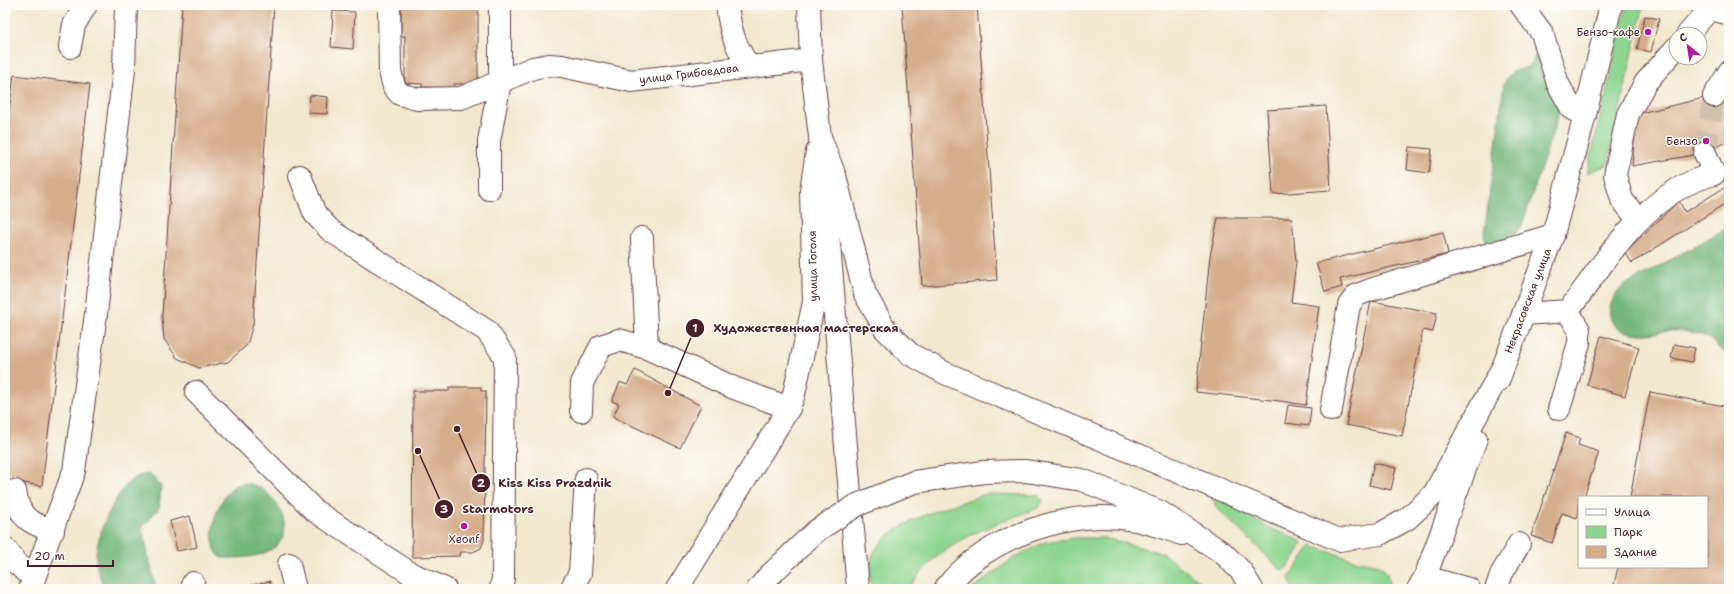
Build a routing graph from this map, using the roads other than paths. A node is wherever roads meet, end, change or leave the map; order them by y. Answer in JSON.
{"nodes":[{"id":1,"x":86,"y":5,"type":"edge"},
{"id":2,"x":126,"y":5,"type":"edge"},
{"id":3,"x":389,"y":5,"type":"edge"},
{"id":4,"x":500,"y":5,"type":"edge"},
{"id":5,"x":727,"y":5,"type":"edge"},
{"id":6,"x":809,"y":5,"type":"edge"},
{"id":7,"x":1522,"y":5,"type":"edge"},
{"id":8,"x":1611,"y":5,"type":"edge"},
{"id":9,"x":1715,"y":8,"type":"edge"},
{"id":10,"x":1696,"y":26,"type":"edge"},
{"id":11,"x":70,"y":47,"type":"dead end"},
{"id":12,"x":1668,"y":57,"type":"edge"},
{"id":13,"x":811,"y":60,"type":"junction"},
{"id":14,"x":749,"y":67,"type":"junction"},
{"id":15,"x":1729,"y":72,"type":"edge"},
{"id":16,"x":500,"y":82,"type":"junction"},
{"id":17,"x":1714,"y":96,"type":"tunnel mouth"},
{"id":18,"x":1585,"y":116,"type":"junction"},
{"id":19,"x":820,"y":137,"type":"junction"},
{"id":20,"x":1705,"y":152,"type":"dead end"},
{"id":21,"x":1722,"y":173,"type":"edge"},
{"id":22,"x":300,"y":176,"type":"dead end"},
{"id":23,"x":489,"y":190,"type":"dead end"},
{"id":24,"x":1638,"y":219,"type":"junction"},
{"id":25,"x":1553,"y":234,"type":"junction"},
{"id":26,"x":642,"y":238,"type":"dead end"},
{"id":27,"x":1568,"y":312,"type":"junction"},
{"id":28,"x":1524,"y":314,"type":"junction"},
{"id":29,"x":647,"y":348,"type":"junction"},
{"id":30,"x":1503,"y":367,"type":"junction"},
{"id":31,"x":196,"y":392,"type":"dead end"},
{"id":32,"x":789,"y":408,"type":"junction"},
{"id":33,"x":1559,"y":409,"type":"dead end"},
{"id":34,"x":1331,"y":410,"type":"dead end"},
{"id":35,"x":581,"y":411,"type":"dead end"},
{"id":36,"x":586,"y":479,"type":"dead end"},
{"id":37,"x":15,"y":491,"type":"dead end"},
{"id":38,"x":53,"y":531,"type":"junction"},
{"id":39,"x":1204,"y":541,"type":"junction"},
{"id":40,"x":1519,"y":544,"type":"dead end"},
{"id":41,"x":5,"y":548,"type":"edge"},
{"id":42,"x":289,"y":564,"type":"dead end"},
{"id":43,"x":763,"y":583,"type":"edge"},
{"id":44,"x":1421,"y":583,"type":"edge"},
{"id":45,"x":32,"y":584,"type":"edge"},
{"id":46,"x":295,"y":589,"type":"edge"},
{"id":47,"x":445,"y":589,"type":"edge"},
{"id":48,"x":501,"y":589,"type":"edge"},
{"id":49,"x":570,"y":589,"type":"edge"},
{"id":50,"x":677,"y":589,"type":"edge"},
{"id":51,"x":858,"y":589,"type":"edge"},
{"id":52,"x":945,"y":589,"type":"edge"},
{"id":53,"x":1252,"y":589,"type":"edge"},
{"id":54,"x":1469,"y":589,"type":"edge"},
{"id":55,"x":1496,"y":589,"type":"edge"}],
"edges":[{"from":1,"to":11,"type":"main road"},
{"from":2,"to":38,"type":"main road"},
{"from":3,"to":16,"type":"main road","name":"улица Грибоедова"},
{"from":4,"to":16,"type":"main road"},
{"from":5,"to":14,"type":"main road"},
{"from":6,"to":13,"type":"main road","name":"улица Гоголя"},
{"from":7,"to":18,"type":"main road"},
{"from":8,"to":18,"type":"main road","name":"Некрасовская улица"},
{"from":9,"to":10,"type":"main road"},
{"from":12,"to":24,"type":"main road"},
{"from":13,"to":14,"type":"main road","name":"улица Грибоедова"},
{"from":13,"to":19,"type":"main road","name":"улица Гоголя"},
{"from":14,"to":16,"type":"main road","name":"улица Грибоедова"},
{"from":15,"to":17,"type":"main road"},
{"from":16,"to":23,"type":"main road"},
{"from":18,"to":25,"type":"main road","name":"Некрасовская улица"},
{"from":19,"to":30,"type":"main road"},
{"from":19,"to":32,"type":"main road","name":"улица Гоголя"},
{"from":19,"to":51,"type":"main road"},
{"from":20,"to":21,"type":"main road"},
{"from":21,"to":24,"type":"main road"},
{"from":22,"to":48,"type":"main road"},
{"from":24,"to":27,"type":"main road"},
{"from":25,"to":28,"type":"main road","name":"Некрасовская улица"},
{"from":25,"to":34,"type":"main road"},
{"from":26,"to":29,"type":"main road"},
{"from":27,"to":28,"type":"main road"},
{"from":27,"to":33,"type":"main road"},
{"from":28,"to":30,"type":"main road","name":"Некрасовская улица"},
{"from":29,"to":32,"type":"main road"},
{"from":29,"to":35,"type":"main road"},
{"from":30,"to":44,"type":"main road","name":"Некрасовская улица"},
{"from":31,"to":47,"type":"main road"},
{"from":32,"to":50,"type":"main road","name":"улица Гоголя"},
{"from":36,"to":49,"type":"main road"},
{"from":37,"to":38,"type":"main road"},
{"from":38,"to":45,"type":"main road"},
{"from":39,"to":43,"type":"main road","bridge":true},
{"from":39,"to":52,"type":"main road"},
{"from":39,"to":53,"type":"main road"},
{"from":40,"to":55,"type":"main road"},
{"from":41,"to":45,"type":"main road"},
{"from":42,"to":46,"type":"main road"},
{"from":44,"to":54,"type":"main road"}]}
